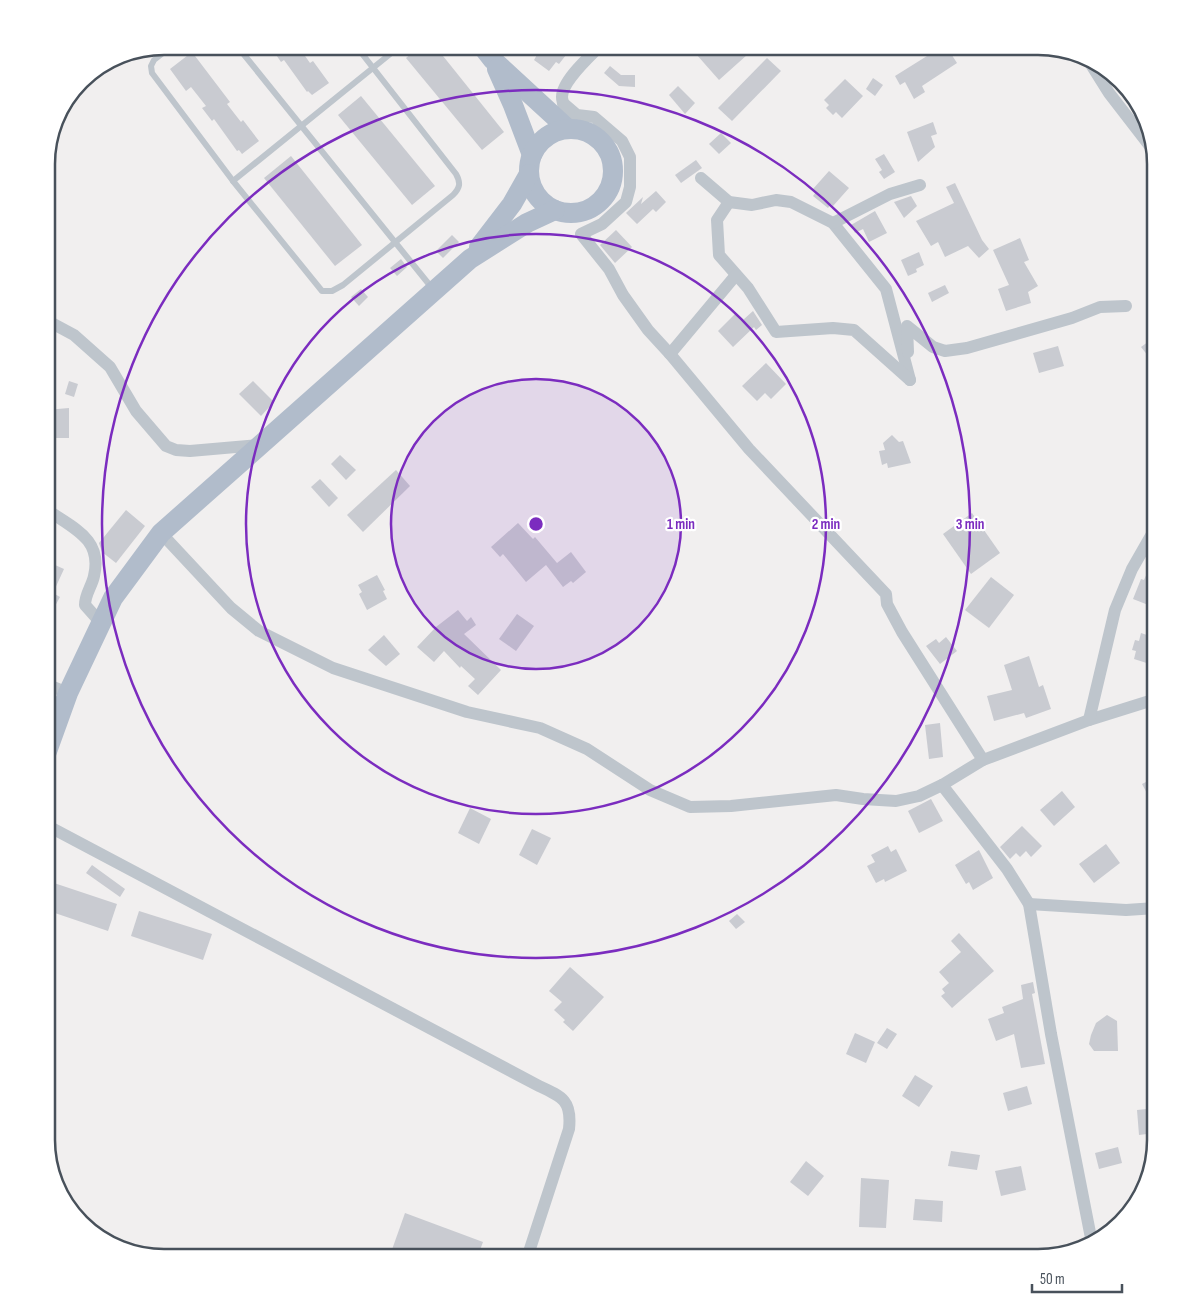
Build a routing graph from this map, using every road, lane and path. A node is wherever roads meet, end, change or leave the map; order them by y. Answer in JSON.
{"nodes":[{"id":1,"x":160,"y":55,"type":"edge"},
{"id":2,"x":244,"y":55,"type":"edge"},
{"id":3,"x":363,"y":55,"type":"edge"},
{"id":4,"x":389,"y":55,"type":"edge"},
{"id":5,"x":494,"y":55,"type":"edge"},
{"id":6,"x":497,"y":55,"type":"edge"},
{"id":7,"x":591,"y":55,"type":"edge"},
{"id":8,"x":373,"y":68,"type":"junction"},
{"id":9,"x":1096,"y":73,"type":"edge"},
{"id":10,"x":563,"y":104,"type":"junction"},
{"id":11,"x":301,"y":126,"type":"junction"},
{"id":12,"x":573,"y":129,"type":"junction"},
{"id":13,"x":1143,"y":137,"type":"edge"},
{"id":14,"x":530,"y":164,"type":"junction"},
{"id":15,"x":701,"y":178,"type":"dead end"},
{"id":16,"x":232,"y":181,"type":"junction"},
{"id":17,"x":920,"y":185,"type":"dead end"},
{"id":18,"x":729,"y":202,"type":"junction"},
{"id":19,"x":555,"y":210,"type":"junction"},
{"id":20,"x":833,"y":223,"type":"junction"},
{"id":21,"x":395,"y":242,"type":"junction"},
{"id":22,"x":470,"y":259,"type":"junction"},
{"id":23,"x":736,"y":275,"type":"junction"},
{"id":24,"x":434,"y":291,"type":"junction"},
{"id":25,"x":1126,"y":306,"type":"dead end"},
{"id":26,"x":55,"y":325,"type":"edge"},
{"id":27,"x":670,"y":354,"type":"junction"},
{"id":28,"x":910,"y":380,"type":"junction"},
{"id":29,"x":261,"y":445,"type":"junction"},
{"id":30,"x":55,"y":515,"type":"edge"},
{"id":31,"x":160,"y":533,"type":"junction"},
{"id":32,"x":1147,"y":543,"type":"edge"},
{"id":33,"x":101,"y":623,"type":"junction"},
{"id":34,"x":55,"y":688,"type":"edge"},
{"id":35,"x":68,"y":693,"type":"junction"},
{"id":36,"x":1147,"y":703,"type":"edge"},
{"id":37,"x":1088,"y":720,"type":"junction"},
{"id":38,"x":55,"y":729,"type":"edge"},
{"id":39,"x":983,"y":760,"type":"junction"},
{"id":40,"x":942,"y":786,"type":"junction"},
{"id":41,"x":55,"y":830,"type":"edge"},
{"id":42,"x":1029,"y":904,"type":"junction"},
{"id":43,"x":1147,"y":909,"type":"edge"},
{"id":44,"x":1091,"y":1235,"type":"edge"},
{"id":45,"x":529,"y":1249,"type":"edge"}],
"edges":[{"from":1,"to":16,"type":"lane"},
{"from":2,"to":11,"type":"lane"},
{"from":3,"to":8,"type":"lane"},
{"from":4,"to":8,"type":"lane"},
{"from":5,"to":14,"type":"main road"},
{"from":6,"to":12,"type":"main road"},
{"from":7,"to":10,"type":"street"},
{"from":8,"to":11,"type":"lane"},
{"from":8,"to":21,"type":"lane"},
{"from":9,"to":13,"type":"street"},
{"from":10,"to":12,"type":"street"},
{"from":10,"to":27,"type":"street"},
{"from":11,"to":16,"type":"lane"},
{"from":11,"to":21,"type":"lane"},
{"from":12,"to":14,"type":"main road"},
{"from":12,"to":19,"type":"main road"},
{"from":14,"to":19,"type":"main road"},
{"from":14,"to":22,"type":"main road"},
{"from":15,"to":18,"type":"street"},
{"from":16,"to":21,"type":"lane"},
{"from":17,"to":20,"type":"street"},
{"from":18,"to":20,"type":"street"},
{"from":18,"to":23,"type":"street"},
{"from":19,"to":22,"type":"main road"},
{"from":20,"to":28,"type":"street"},
{"from":21,"to":24,"type":"lane"},
{"from":22,"to":24,"type":"main road"},
{"from":23,"to":27,"type":"street"},
{"from":23,"to":28,"type":"street"},
{"from":24,"to":29,"type":"main road"},
{"from":25,"to":28,"type":"street"},
{"from":26,"to":29,"type":"street"},
{"from":27,"to":39,"type":"street"},
{"from":29,"to":31,"type":"main road"},
{"from":30,"to":33,"type":"street"},
{"from":31,"to":33,"type":"main road"},
{"from":31,"to":40,"type":"street"},
{"from":32,"to":37,"type":"street"},
{"from":33,"to":35,"type":"main road"},
{"from":34,"to":35,"type":"street"},
{"from":35,"to":38,"type":"main road"},
{"from":36,"to":37,"type":"street"},
{"from":37,"to":39,"type":"street"},
{"from":39,"to":40,"type":"street"},
{"from":40,"to":42,"type":"street"},
{"from":41,"to":45,"type":"street"},
{"from":42,"to":43,"type":"street"},
{"from":42,"to":44,"type":"street"}]}
